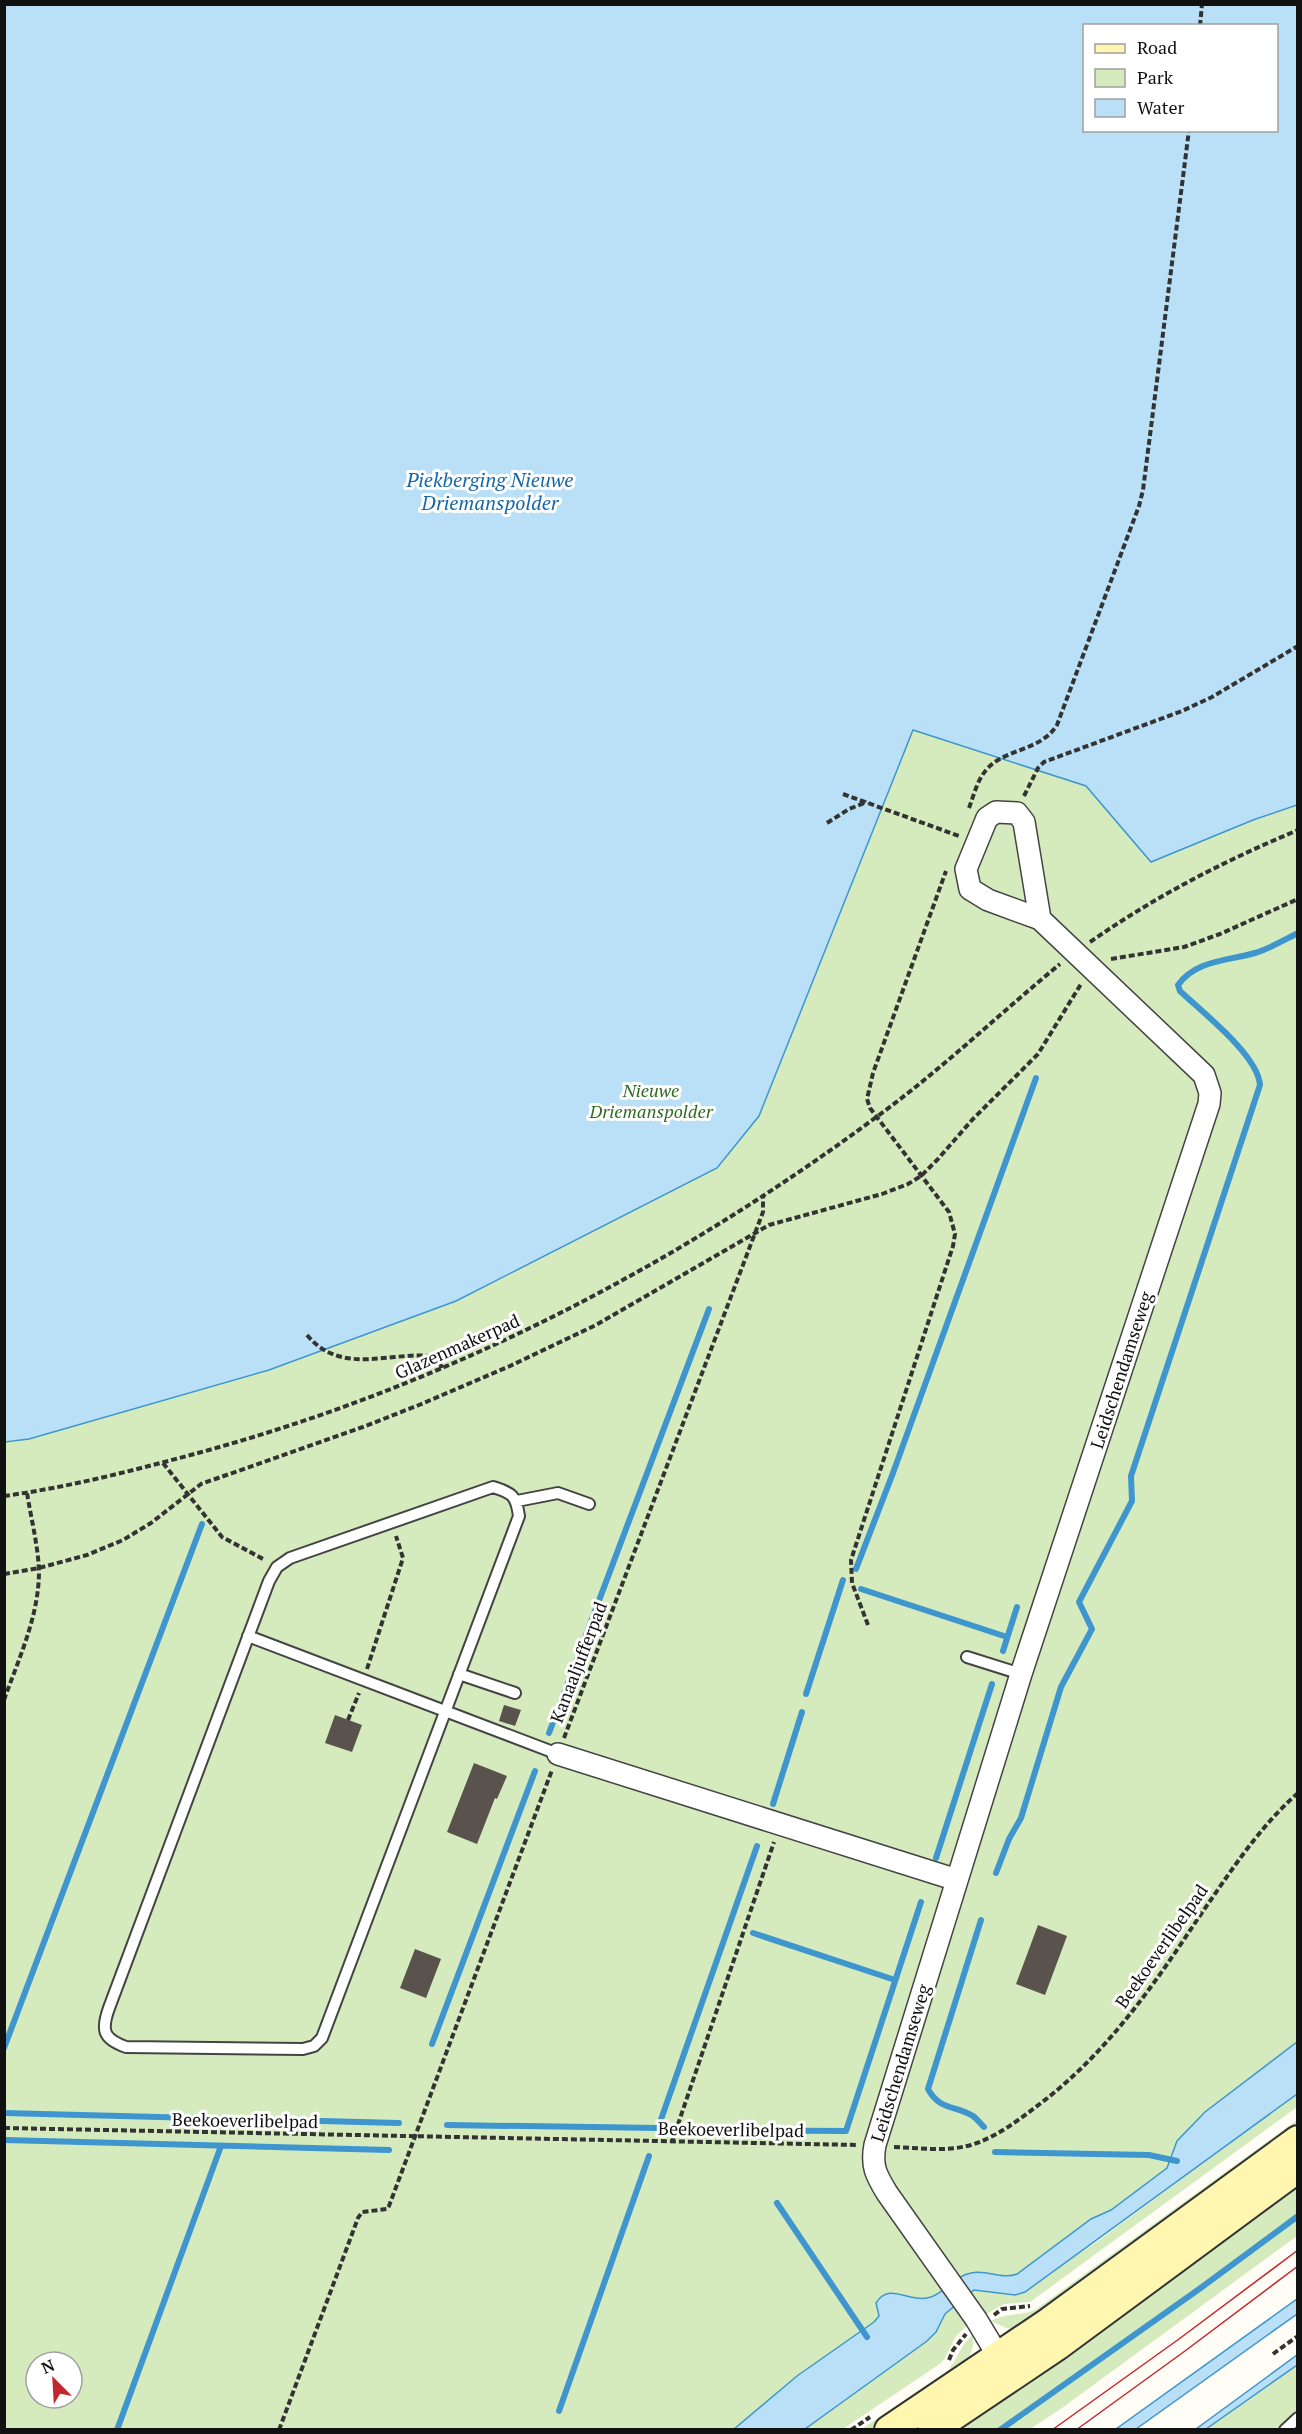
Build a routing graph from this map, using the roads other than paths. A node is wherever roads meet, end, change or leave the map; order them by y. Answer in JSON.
{"nodes":[{"id":1,"x":1040,"y":919,"type":"junction"},
{"id":2,"x":517,"y":1502,"type":"junction"},
{"id":3,"x":589,"y":1504,"type":"dead end"},
{"id":4,"x":248,"y":1636,"type":"junction"},
{"id":5,"x":967,"y":1656,"type":"dead end"},
{"id":6,"x":459,"y":1674,"type":"junction"},
{"id":7,"x":1021,"y":1674,"type":"junction"},
{"id":8,"x":515,"y":1693,"type":"dead end"},
{"id":9,"x":445,"y":1711,"type":"junction"},
{"id":10,"x":558,"y":1754,"type":"joint"},
{"id":11,"x":957,"y":1880,"type":"junction"},
{"id":12,"x":1298,"y":2140,"type":"edge"},
{"id":13,"x":1298,"y":2168,"type":"edge"},
{"id":14,"x":1005,"y":2367,"type":"junction"},
{"id":15,"x":1298,"y":2418,"type":"edge"},
{"id":16,"x":889,"y":2430,"type":"edge"},
{"id":17,"x":932,"y":2430,"type":"edge"},
{"id":18,"x":1285,"y":2430,"type":"edge"}],
"edges":[{"from":1,"to":1,"type":"street","name":"Leidschendamseweg"},
{"from":1,"to":7,"type":"street","name":"Leidschendamseweg"},
{"from":2,"to":3,"type":"lane"},
{"from":2,"to":4,"type":"lane"},
{"from":2,"to":6,"type":"lane"},
{"from":4,"to":9,"type":"lane"},
{"from":4,"to":9,"type":"lane"},
{"from":5,"to":7,"type":"lane"},
{"from":6,"to":8,"type":"lane"},
{"from":6,"to":9,"type":"lane"},
{"from":7,"to":11,"type":"street","name":"Leidschendamseweg"},
{"from":9,"to":10,"type":"lane"},
{"from":10,"to":11,"type":"street"},
{"from":11,"to":14,"type":"street","name":"Leidschendamseweg"},
{"from":12,"to":14,"type":"main road"},
{"from":13,"to":14,"type":"main road"},
{"from":14,"to":16,"type":"main road"},
{"from":14,"to":17,"type":"main road"},
{"from":15,"to":18,"type":"lane"}]}
